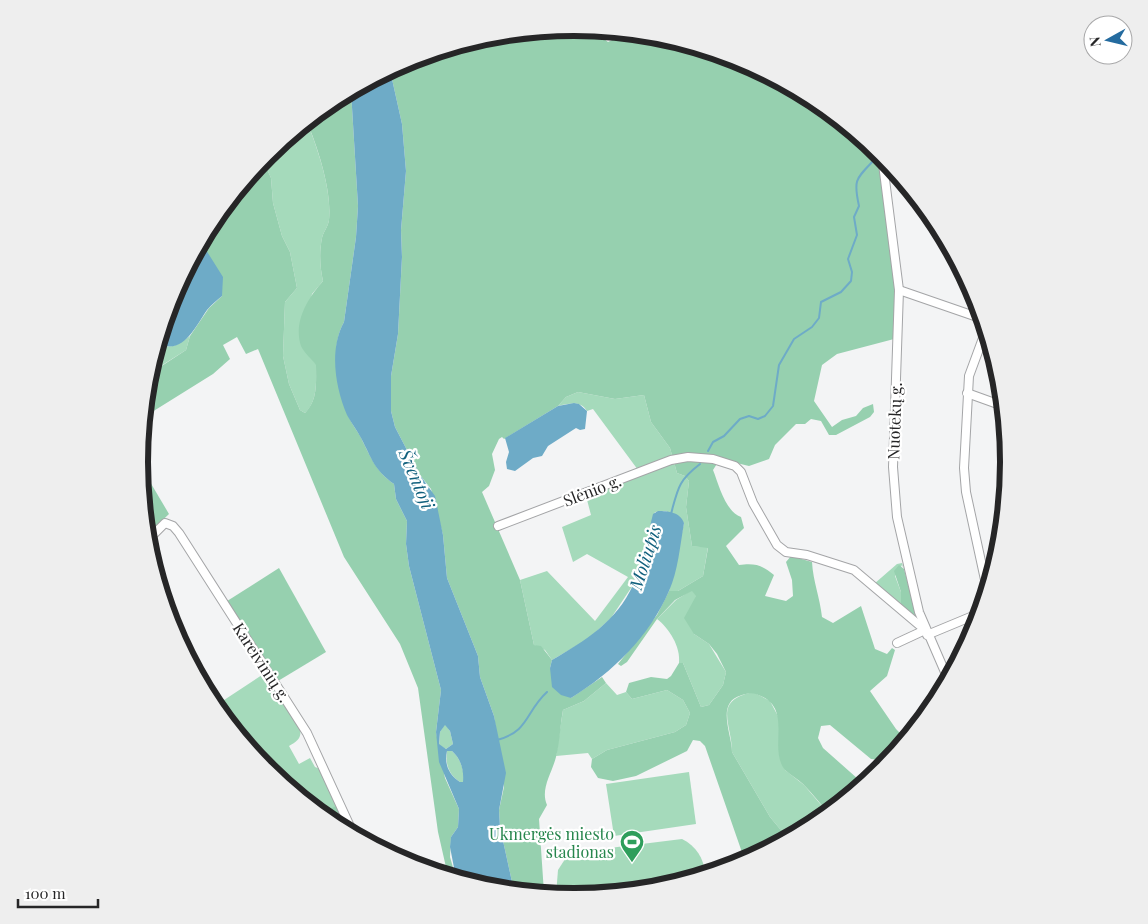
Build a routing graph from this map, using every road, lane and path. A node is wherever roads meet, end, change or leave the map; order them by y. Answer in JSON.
{"nodes":[{"id":1,"x":884,"y":170,"type":"edge"},
{"id":2,"x":899,"y":290,"type":"junction"},
{"id":3,"x":973,"y":316,"type":"edge"},
{"id":4,"x":982,"y":342,"type":"edge"},
{"id":5,"x":967,"y":393,"type":"junction"},
{"id":6,"x":996,"y":403,"type":"edge"},
{"id":7,"x":498,"y":526,"type":"dead end"},
{"id":8,"x":154,"y":534,"type":"edge"},
{"id":9,"x":984,"y":575,"type":"edge"},
{"id":10,"x":970,"y":616,"type":"edge"},
{"id":11,"x":926,"y":632,"type":"junction"},
{"id":12,"x":897,"y":643,"type":"dead end"},
{"id":13,"x":945,"y":672,"type":"edge"},
{"id":14,"x":349,"y":823,"type":"edge"}],
"edges":[{"from":1,"to":2,"type":"street","name":"Nuotekų g."},
{"from":2,"to":3,"type":"street"},
{"from":2,"to":11,"type":"street","name":"Nuotekų g."},
{"from":4,"to":5,"type":"street"},
{"from":5,"to":6,"type":"street"},
{"from":5,"to":9,"type":"street"},
{"from":7,"to":11,"type":"street","name":"Slėnio g."},
{"from":8,"to":14,"type":"street","name":"Kareivinių g."},
{"from":10,"to":11,"type":"street"},
{"from":11,"to":12,"type":"street"},
{"from":11,"to":13,"type":"street","name":"Nuotekų g."}]}
